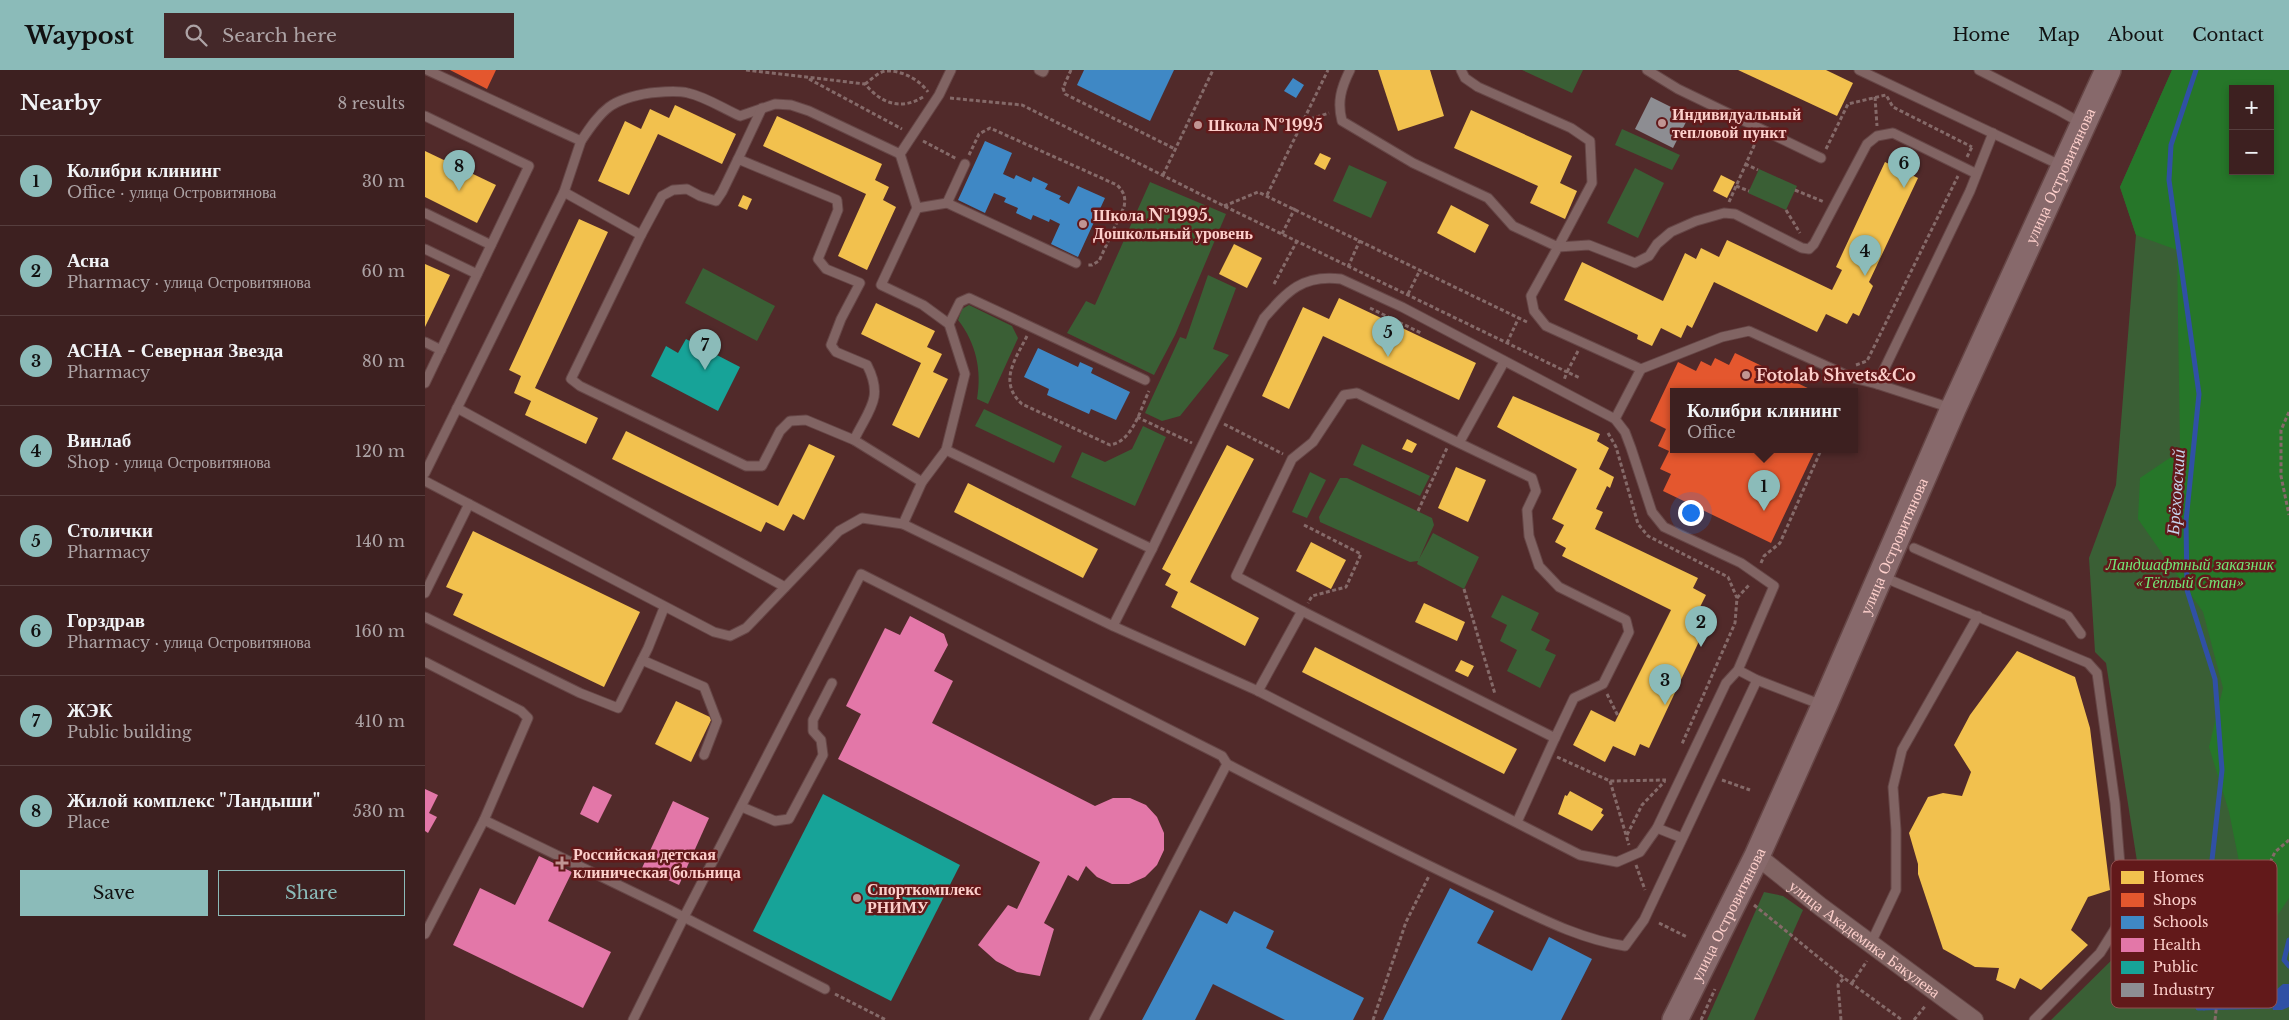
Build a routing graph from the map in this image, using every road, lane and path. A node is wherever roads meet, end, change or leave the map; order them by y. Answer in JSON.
{"nodes":[{"id":1,"x":427,"y":70,"type":"edge"},
{"id":2,"x":745,"y":70,"type":"edge"},
{"id":3,"x":951,"y":70,"type":"edge"},
{"id":4,"x":1039,"y":70,"type":"edge"},
{"id":5,"x":1044,"y":70,"type":"edge"},
{"id":6,"x":1071,"y":70,"type":"edge"},
{"id":7,"x":1213,"y":70,"type":"edge"},
{"id":8,"x":1328,"y":70,"type":"edge"},
{"id":9,"x":1350,"y":70,"type":"edge"},
{"id":10,"x":1461,"y":70,"type":"edge"},
{"id":11,"x":1647,"y":70,"type":"edge"},
{"id":12,"x":1859,"y":70,"type":"edge"},
{"id":13,"x":1979,"y":70,"type":"edge"},
{"id":14,"x":2108,"y":70,"type":"edge"},
{"id":15,"x":806,"y":77,"type":"junction"},
{"id":16,"x":865,"y":84,"type":"junction"},
{"id":17,"x":929,"y":93,"type":"junction"},
{"id":18,"x":939,"y":95,"type":"junction"},
{"id":19,"x":1875,"y":97,"type":"junction"},
{"id":20,"x":762,"y":108,"type":"junction"},
{"id":21,"x":1339,"y":109,"type":"junction"},
{"id":22,"x":425,"y":116,"type":"edge"},
{"id":23,"x":1303,"y":121,"type":"junction"},
{"id":24,"x":2083,"y":125,"type":"junction"},
{"id":25,"x":1761,"y":129,"type":"junction"},
{"id":26,"x":1993,"y":133,"type":"junction"},
{"id":27,"x":913,"y":135,"type":"junction"},
{"id":28,"x":1877,"y":136,"type":"junction"},
{"id":29,"x":581,"y":141,"type":"junction"},
{"id":30,"x":1972,"y":147,"type":"junction"},
{"id":31,"x":1175,"y":148,"type":"junction"},
{"id":32,"x":1985,"y":151,"type":"junction"},
{"id":33,"x":900,"y":154,"type":"junction"},
{"id":34,"x":1821,"y":158,"type":"joint"},
{"id":35,"x":738,"y":159,"type":"junction"},
{"id":36,"x":965,"y":164,"type":"junction"},
{"id":37,"x":1745,"y":164,"type":"junction"},
{"id":38,"x":2064,"y":166,"type":"junction"},
{"id":39,"x":1962,"y":167,"type":"junction"},
{"id":40,"x":1759,"y":170,"type":"dead end"},
{"id":41,"x":1975,"y":173,"type":"junction"},
{"id":42,"x":1163,"y":175,"type":"junction"},
{"id":43,"x":1736,"y":186,"type":"junction"},
{"id":44,"x":1795,"y":190,"type":"dead end"},
{"id":45,"x":1749,"y":191,"type":"dead end"},
{"id":46,"x":564,"y":192,"type":"junction"},
{"id":47,"x":1267,"y":196,"type":"junction"},
{"id":48,"x":947,"y":203,"type":"junction"},
{"id":49,"x":1224,"y":206,"type":"junction"},
{"id":50,"x":1834,"y":206,"type":"junction"},
{"id":51,"x":917,"y":208,"type":"junction"},
{"id":52,"x":1295,"y":208,"type":"junction"},
{"id":53,"x":1786,"y":210,"type":"dead end"},
{"id":54,"x":425,"y":213,"type":"edge"},
{"id":55,"x":1724,"y":213,"type":"junction"},
{"id":56,"x":641,"y":234,"type":"junction"},
{"id":57,"x":1282,"y":234,"type":"junction"},
{"id":58,"x":1360,"y":240,"type":"junction"},
{"id":59,"x":1297,"y":241,"type":"junction"},
{"id":60,"x":491,"y":245,"type":"junction"},
{"id":61,"x":1558,"y":247,"type":"junction"},
{"id":62,"x":425,"y":249,"type":"edge"},
{"id":63,"x":1809,"y":249,"type":"junction"},
{"id":64,"x":1076,"y":263,"type":"joint"},
{"id":65,"x":1349,"y":266,"type":"junction"},
{"id":66,"x":477,"y":274,"type":"junction"},
{"id":67,"x":1341,"y":279,"type":"junction"},
{"id":68,"x":1274,"y":284,"type":"dead end"},
{"id":69,"x":1362,"y":304,"type":"dead end"},
{"id":70,"x":1533,"y":304,"type":"junction"},
{"id":71,"x":1518,"y":318,"type":"junction"},
{"id":72,"x":949,"y":324,"type":"junction"},
{"id":73,"x":1031,"y":326,"type":"junction"},
{"id":74,"x":1535,"y":326,"type":"dead end"},
{"id":75,"x":1430,"y":337,"type":"dead end"},
{"id":76,"x":425,"y":342,"type":"edge"},
{"id":77,"x":1507,"y":342,"type":"junction"},
{"id":78,"x":441,"y":350,"type":"junction"},
{"id":79,"x":1586,"y":351,"type":"dead end"},
{"id":80,"x":1501,"y":360,"type":"junction"},
{"id":81,"x":1867,"y":361,"type":"dead end"},
{"id":82,"x":1641,"y":370,"type":"junction"},
{"id":83,"x":1567,"y":372,"type":"junction"},
{"id":84,"x":426,"y":378,"type":"edge"},
{"id":85,"x":1580,"y":378,"type":"dead end"},
{"id":86,"x":1145,"y":380,"type":"joint"},
{"id":87,"x":1877,"y":384,"type":"junction"},
{"id":88,"x":1560,"y":389,"type":"junction"},
{"id":89,"x":457,"y":408,"type":"junction"},
{"id":90,"x":1953,"y":409,"type":"junction"},
{"id":91,"x":2289,"y":412,"type":"edge"},
{"id":92,"x":1137,"y":417,"type":"junction"},
{"id":93,"x":1615,"y":419,"type":"junction"},
{"id":94,"x":1215,"y":420,"type":"junction"},
{"id":95,"x":1606,"y":428,"type":"dead end"},
{"id":96,"x":854,"y":440,"type":"junction"},
{"id":97,"x":1455,"y":441,"type":"junction"},
{"id":98,"x":1202,"y":447,"type":"junction"},
{"id":99,"x":946,"y":450,"type":"junction"},
{"id":100,"x":1820,"y":453,"type":"edge"},
{"id":101,"x":1292,"y":459,"type":"junction"},
{"id":102,"x":425,"y":473,"type":"edge"},
{"id":103,"x":425,"y":482,"type":"edge"},
{"id":104,"x":922,"y":482,"type":"junction"},
{"id":105,"x":469,"y":504,"type":"junction"},
{"id":106,"x":1418,"y":511,"type":"dead end"},
{"id":107,"x":2289,"y":515,"type":"edge"},
{"id":108,"x":903,"y":524,"type":"junction"},
{"id":109,"x":1304,"y":524,"type":"dead end"},
{"id":110,"x":1914,"y":548,"type":"dead end"},
{"id":111,"x":1152,"y":549,"type":"junction"},
{"id":112,"x":1756,"y":572,"type":"junction"},
{"id":113,"x":1881,"y":576,"type":"junction"},
{"id":114,"x":785,"y":587,"type":"junction"},
{"id":115,"x":1464,"y":589,"type":"dead end"},
{"id":116,"x":425,"y":593,"type":"edge"},
{"id":117,"x":1737,"y":598,"type":"junction"},
{"id":118,"x":664,"y":608,"type":"junction"},
{"id":119,"x":1302,"y":612,"type":"junction"},
{"id":120,"x":1978,"y":616,"type":"junction"},
{"id":121,"x":425,"y":617,"type":"edge"},
{"id":122,"x":1113,"y":626,"type":"junction"},
{"id":123,"x":2081,"y":634,"type":"dead end"},
{"id":124,"x":642,"y":660,"type":"junction"},
{"id":125,"x":425,"y":662,"type":"edge"},
{"id":126,"x":1738,"y":670,"type":"junction"},
{"id":127,"x":1757,"y":680,"type":"junction"},
{"id":128,"x":832,"y":683,"type":"dead end"},
{"id":129,"x":1603,"y":684,"type":"junction"},
{"id":130,"x":1258,"y":691,"type":"junction"},
{"id":131,"x":1824,"y":706,"type":"junction"},
{"id":132,"x":1500,"y":711,"type":"junction"},
{"id":133,"x":1618,"y":716,"type":"dead end"},
{"id":134,"x":1555,"y":738,"type":"junction"},
{"id":135,"x":1681,"y":745,"type":"dead end"},
{"id":136,"x":1548,"y":753,"type":"junction"},
{"id":137,"x":704,"y":755,"type":"dead end"},
{"id":138,"x":1227,"y":764,"type":"junction"},
{"id":139,"x":1669,"y":771,"type":"dead end"},
{"id":140,"x":1681,"y":779,"type":"junction"},
{"id":141,"x":1666,"y":780,"type":"junction"},
{"id":142,"x":1723,"y":780,"type":"dead end"},
{"id":143,"x":1750,"y":790,"type":"dead end"},
{"id":144,"x":742,"y":807,"type":"junction"},
{"id":145,"x":483,"y":820,"type":"junction"},
{"id":146,"x":1517,"y":822,"type":"junction"},
{"id":147,"x":1657,"y":828,"type":"junction"},
{"id":148,"x":1627,"y":835,"type":"dead end"},
{"id":149,"x":1682,"y":838,"type":"junction"},
{"id":150,"x":2289,"y":840,"type":"edge"},
{"id":151,"x":1757,"y":856,"type":"junction"},
{"id":152,"x":2120,"y":860,"type":"edge"},
{"id":153,"x":2271,"y":860,"type":"edge"},
{"id":154,"x":1433,"y":869,"type":"junction"},
{"id":155,"x":1753,"y":904,"type":"dead end"},
{"id":156,"x":684,"y":917,"type":"junction"},
{"id":157,"x":1659,"y":923,"type":"dead end"},
{"id":158,"x":425,"y":934,"type":"edge"},
{"id":159,"x":2111,"y":935,"type":"edge"},
{"id":160,"x":1687,"y":937,"type":"dead end"},
{"id":161,"x":1874,"y":946,"type":"junction"},
{"id":162,"x":1845,"y":978,"type":"junction"},
{"id":163,"x":1852,"y":983,"type":"junction"},
{"id":164,"x":825,"y":989,"type":"joint"},
{"id":165,"x":633,"y":1020,"type":"edge"},
{"id":166,"x":886,"y":1020,"type":"edge"},
{"id":167,"x":1094,"y":1020,"type":"edge"},
{"id":168,"x":1373,"y":1020,"type":"edge"},
{"id":169,"x":1675,"y":1020,"type":"edge"},
{"id":170,"x":1841,"y":1020,"type":"edge"},
{"id":171,"x":1902,"y":1020,"type":"edge"},
{"id":172,"x":1974,"y":1020,"type":"edge"},
{"id":173,"x":2034,"y":1020,"type":"edge"}],
"edges":[{"from":1,"to":29,"type":"lane"},
{"from":2,"to":15,"type":"path"},
{"from":3,"to":18,"type":"lane"},
{"from":4,"to":5,"type":"lane"},
{"from":6,"to":31,"type":"path"},
{"from":7,"to":31,"type":"path"},
{"from":8,"to":23,"type":"path"},
{"from":9,"to":21,"type":"lane"},
{"from":10,"to":61,"type":"lane"},
{"from":11,"to":25,"type":"lane"},
{"from":12,"to":26,"type":"lane"},
{"from":13,"to":24,"type":"lane"},
{"from":14,"to":24,"type":"main road","name":"улица Островитянова"},
{"from":15,"to":16,"type":"path"},
{"from":15,"to":27,"type":"path"},
{"from":16,"to":17,"type":"path"},
{"from":16,"to":17,"type":"path"},
{"from":17,"to":18,"type":"path"},
{"from":18,"to":27,"type":"lane"},
{"from":18,"to":42,"type":"path"},
{"from":19,"to":28,"type":"path"},
{"from":19,"to":30,"type":"path"},
{"from":19,"to":34,"type":"path"},
{"from":20,"to":29,"type":"lane"},
{"from":20,"to":33,"type":"lane"},
{"from":20,"to":35,"type":"lane"},
{"from":21,"to":23,"type":"path"},
{"from":21,"to":61,"type":"lane"},
{"from":22,"to":60,"type":"lane"},
{"from":23,"to":47,"type":"path"},
{"from":24,"to":38,"type":"main road","name":"улица Островитянова"},
{"from":25,"to":34,"type":"lane"},
{"from":25,"to":37,"type":"path"},
{"from":26,"to":32,"type":"lane"},
{"from":26,"to":38,"type":"lane"},
{"from":27,"to":33,"type":"lane"},
{"from":27,"to":36,"type":"path"},
{"from":28,"to":39,"type":"lane"},
{"from":28,"to":50,"type":"lane"},
{"from":29,"to":46,"type":"lane"},
{"from":30,"to":32,"type":"path"},
{"from":30,"to":39,"type":"path"},
{"from":31,"to":42,"type":"path"},
{"from":32,"to":41,"type":"lane"},
{"from":33,"to":51,"type":"lane"},
{"from":35,"to":56,"type":"lane"},
{"from":35,"to":96,"type":"lane"},
{"from":36,"to":48,"type":"lane"},
{"from":36,"to":64,"type":"path"},
{"from":37,"to":40,"type":"path"},
{"from":37,"to":43,"type":"path"},
{"from":38,"to":90,"type":"main road","name":"улица Островитянова"},
{"from":39,"to":41,"type":"lane"},
{"from":39,"to":81,"type":"path"},
{"from":41,"to":87,"type":"lane"},
{"from":42,"to":49,"type":"path"},
{"from":43,"to":45,"type":"path"},
{"from":43,"to":55,"type":"path"},
{"from":44,"to":50,"type":"path"},
{"from":46,"to":56,"type":"lane"},
{"from":46,"to":89,"type":"lane"},
{"from":47,"to":49,"type":"path"},
{"from":47,"to":52,"type":"path"},
{"from":48,"to":51,"type":"lane"},
{"from":48,"to":64,"type":"lane"},
{"from":49,"to":57,"type":"path"},
{"from":50,"to":63,"type":"lane"},
{"from":51,"to":72,"type":"lane"},
{"from":52,"to":57,"type":"path"},
{"from":52,"to":58,"type":"path"},
{"from":53,"to":63,"type":"path"},
{"from":54,"to":60,"type":"lane"},
{"from":55,"to":61,"type":"lane"},
{"from":55,"to":63,"type":"lane"},
{"from":56,"to":96,"type":"lane"},
{"from":57,"to":59,"type":"path"},
{"from":58,"to":65,"type":"path"},
{"from":58,"to":71,"type":"path"},
{"from":59,"to":65,"type":"path"},
{"from":59,"to":68,"type":"path"},
{"from":60,"to":66,"type":"lane"},
{"from":61,"to":70,"type":"lane"},
{"from":62,"to":66,"type":"lane"},
{"from":65,"to":67,"type":"path"},
{"from":65,"to":77,"type":"path"},
{"from":66,"to":78,"type":"lane"},
{"from":67,"to":80,"type":"lane"},
{"from":67,"to":94,"type":"lane"},
{"from":69,"to":75,"type":"path"},
{"from":70,"to":71,"type":"path"},
{"from":70,"to":82,"type":"lane"},
{"from":71,"to":74,"type":"path"},
{"from":71,"to":77,"type":"path"},
{"from":72,"to":73,"type":"lane"},
{"from":72,"to":99,"type":"lane"},
{"from":73,"to":86,"type":"lane"},
{"from":73,"to":92,"type":"path"},
{"from":76,"to":78,"type":"lane"},
{"from":77,"to":80,"type":"path"},
{"from":77,"to":83,"type":"path"},
{"from":78,"to":84,"type":"lane"},
{"from":79,"to":83,"type":"path"},
{"from":80,"to":88,"type":"lane"},
{"from":80,"to":97,"type":"lane"},
{"from":82,"to":87,"type":"lane"},
{"from":82,"to":93,"type":"lane"},
{"from":83,"to":85,"type":"path"},
{"from":83,"to":88,"type":"path"},
{"from":86,"to":92,"type":"path"},
{"from":87,"to":90,"type":"lane"},
{"from":88,"to":93,"type":"lane"},
{"from":89,"to":102,"type":"lane"},
{"from":89,"to":114,"type":"lane"},
{"from":90,"to":113,"type":"main road","name":"улица Островитянова"},
{"from":91,"to":107,"type":"path"},
{"from":92,"to":98,"type":"path"},
{"from":93,"to":112,"type":"lane"},
{"from":94,"to":98,"type":"lane"},
{"from":94,"to":101,"type":"path"},
{"from":95,"to":117,"type":"path"},
{"from":96,"to":104,"type":"lane"},
{"from":97,"to":101,"type":"lane"},
{"from":97,"to":106,"type":"path"},
{"from":97,"to":129,"type":"lane"},
{"from":98,"to":111,"type":"lane"},
{"from":99,"to":104,"type":"lane"},
{"from":99,"to":111,"type":"lane"},
{"from":100,"to":112,"type":"path"},
{"from":101,"to":119,"type":"lane"},
{"from":103,"to":105,"type":"lane"},
{"from":104,"to":108,"type":"lane"},
{"from":105,"to":116,"type":"lane"},
{"from":105,"to":118,"type":"lane"},
{"from":108,"to":114,"type":"lane"},
{"from":108,"to":122,"type":"lane"},
{"from":109,"to":119,"type":"path"},
{"from":110,"to":123,"type":"lane"},
{"from":111,"to":122,"type":"lane"},
{"from":112,"to":117,"type":"path"},
{"from":112,"to":126,"type":"lane"},
{"from":113,"to":120,"type":"lane"},
{"from":113,"to":131,"type":"main road","name":"улица Островитянова"},
{"from":114,"to":118,"type":"lane"},
{"from":115,"to":132,"type":"path"},
{"from":117,"to":135,"type":"path"},
{"from":118,"to":124,"type":"lane"},
{"from":119,"to":130,"type":"lane"},
{"from":119,"to":132,"type":"lane"},
{"from":120,"to":152,"type":"lane"},
{"from":120,"to":161,"type":"lane"},
{"from":121,"to":124,"type":"lane"},
{"from":122,"to":130,"type":"lane"},
{"from":124,"to":137,"type":"lane"},
{"from":125,"to":145,"type":"lane"},
{"from":126,"to":127,"type":"lane"},
{"from":126,"to":140,"type":"lane"},
{"from":127,"to":131,"type":"lane"},
{"from":127,"to":149,"type":"lane"},
{"from":128,"to":144,"type":"lane"},
{"from":129,"to":133,"type":"path"},
{"from":129,"to":134,"type":"lane"},
{"from":130,"to":146,"type":"lane"},
{"from":131,"to":151,"type":"main road","name":"улица Островитянова"},
{"from":132,"to":134,"type":"lane"},
{"from":134,"to":136,"type":"lane"},
{"from":136,"to":141,"type":"path"},
{"from":136,"to":146,"type":"lane"},
{"from":138,"to":144,"type":"lane"},
{"from":138,"to":154,"type":"lane"},
{"from":138,"to":167,"type":"lane"},
{"from":139,"to":141,"type":"path"},
{"from":140,"to":141,"type":"path"},
{"from":140,"to":147,"type":"lane"},
{"from":141,"to":148,"type":"path"},
{"from":142,"to":143,"type":"path"},
{"from":144,"to":156,"type":"lane"},
{"from":145,"to":156,"type":"lane"},
{"from":145,"to":158,"type":"lane"},
{"from":146,"to":147,"type":"lane"},
{"from":147,"to":149,"type":"lane"},
{"from":149,"to":154,"type":"lane"},
{"from":150,"to":153,"type":"path"},
{"from":151,"to":161,"type":"street","name":"улица Академика Бакулева"},
{"from":151,"to":169,"type":"main road","name":"улица Островитянова"},
{"from":154,"to":168,"type":"path"},
{"from":155,"to":162,"type":"path"},
{"from":156,"to":164,"type":"lane"},
{"from":156,"to":165,"type":"lane"},
{"from":157,"to":160,"type":"path"},
{"from":159,"to":173,"type":"lane"},
{"from":161,"to":163,"type":"path"},
{"from":161,"to":172,"type":"street","name":"улица Академика Бакулева"},
{"from":162,"to":163,"type":"path"},
{"from":162,"to":170,"type":"path"},
{"from":163,"to":171,"type":"path"},
{"from":164,"to":166,"type":"path"}]}
